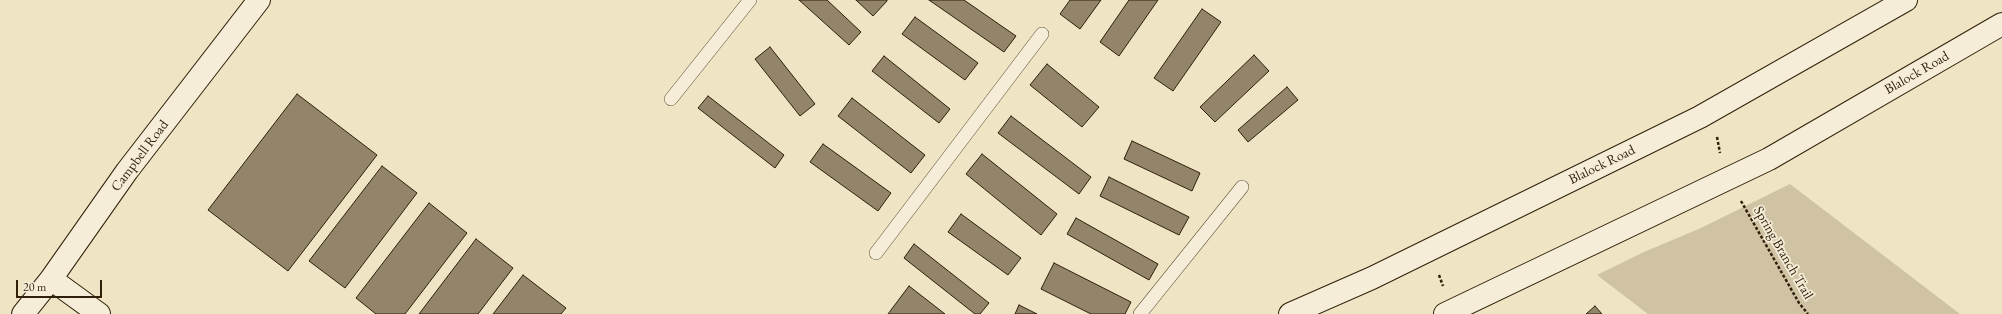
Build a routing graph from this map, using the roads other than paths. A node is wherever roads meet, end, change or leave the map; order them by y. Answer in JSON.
{"nodes":[{"id":1,"x":259,"y":0,"type":"edge"},
{"id":2,"x":750,"y":0,"type":"edge"},
{"id":3,"x":1906,"y":0,"type":"edge"},
{"id":4,"x":2002,"y":24,"type":"edge"},
{"id":5,"x":1042,"y":34,"type":"dead end"},
{"id":6,"x":671,"y":100,"type":"dead end"},
{"id":7,"x":1242,"y":187,"type":"dead end"},
{"id":8,"x":876,"y":253,"type":"dead end"},
{"id":9,"x":51,"y":278,"type":"junction"},
{"id":10,"x":23,"y":314,"type":"edge"},
{"id":11,"x":99,"y":314,"type":"edge"},
{"id":12,"x":1140,"y":314,"type":"edge"},
{"id":13,"x":1290,"y":314,"type":"edge"},
{"id":14,"x":1445,"y":314,"type":"edge"}],
"edges":[{"from":1,"to":9,"type":"main road","name":"Campbell Road"},
{"from":2,"to":6,"type":"lane"},
{"from":3,"to":13,"type":"main road","name":"Blalock Road"},
{"from":4,"to":14,"type":"main road","name":"Blalock Road"},
{"from":5,"to":8,"type":"lane"},
{"from":7,"to":12,"type":"lane"},
{"from":9,"to":10,"type":"main road","name":"Campbell Road"},
{"from":9,"to":11,"type":"main road"}]}
